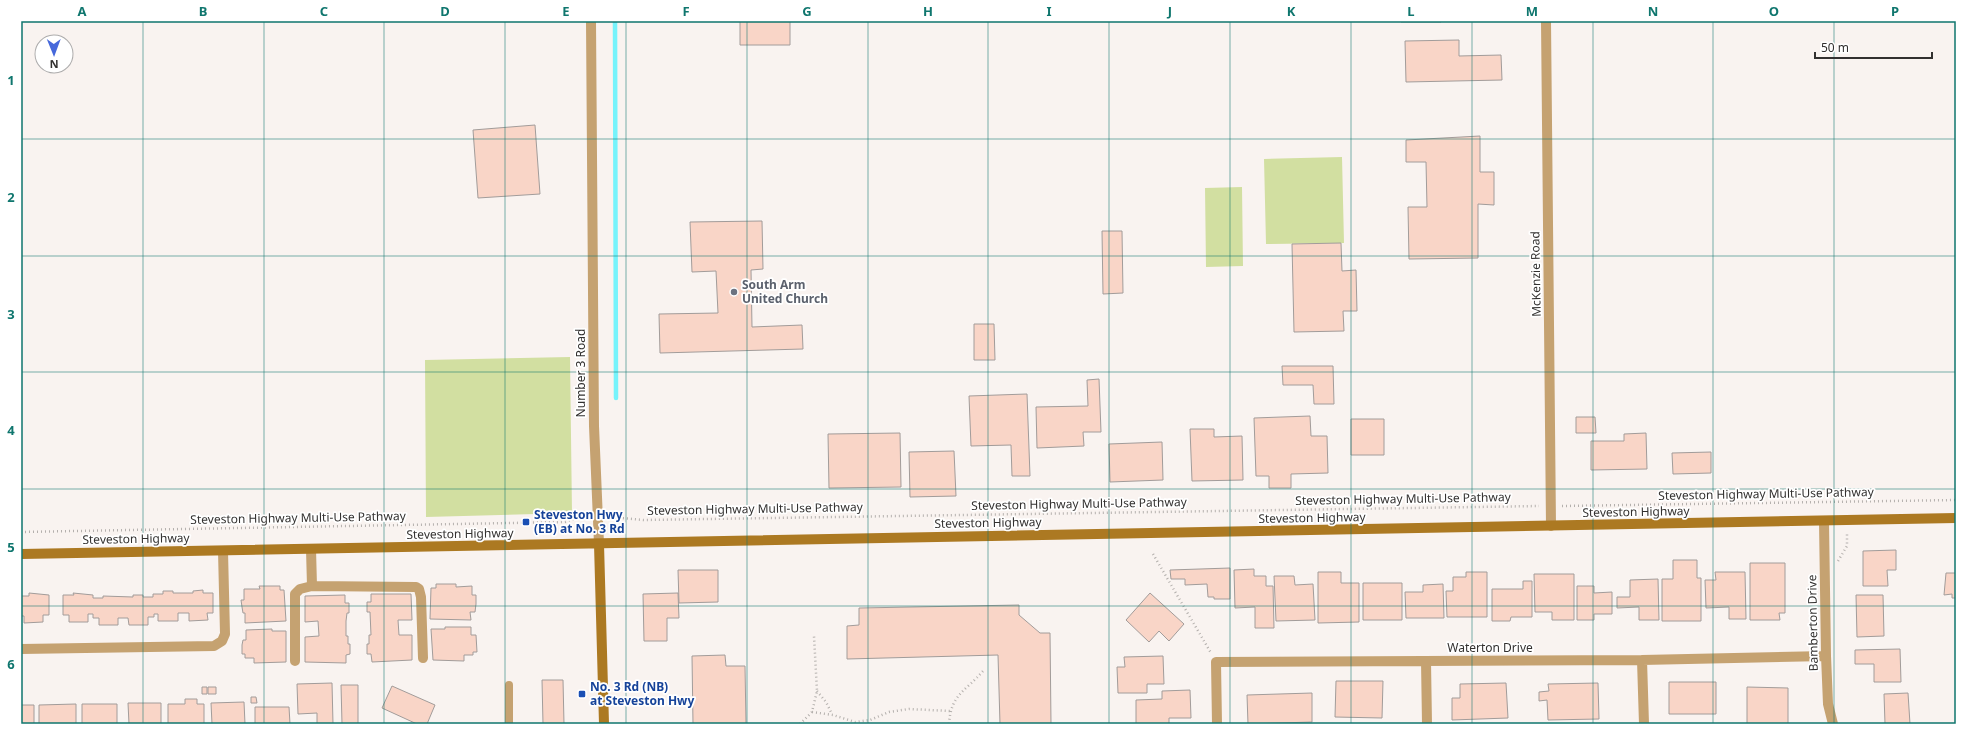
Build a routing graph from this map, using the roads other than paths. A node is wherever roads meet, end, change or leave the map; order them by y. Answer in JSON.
{"nodes":[{"id":1,"x":591,"y":21,"type":"edge"},
{"id":2,"x":1546,"y":21,"type":"edge"},
{"id":3,"x":1956,"y":518,"type":"edge"},
{"id":4,"x":1824,"y":522,"type":"junction"},
{"id":5,"x":1551,"y":526,"type":"junction"},
{"id":6,"x":599,"y":544,"type":"junction"},
{"id":7,"x":311,"y":549,"type":"junction"},
{"id":8,"x":223,"y":551,"type":"junction"},
{"id":9,"x":21,"y":554,"type":"edge"},
{"id":10,"x":312,"y":586,"type":"junction"},
{"id":11,"x":21,"y":649,"type":"edge"},
{"id":12,"x":1826,"y":656,"type":"junction"},
{"id":13,"x":423,"y":658,"type":"dead end"},
{"id":14,"x":1642,"y":660,"type":"junction"},
{"id":15,"x":295,"y":661,"type":"dead end"},
{"id":16,"x":1426,"y":661,"type":"junction"},
{"id":17,"x":509,"y":685,"type":"dead end"},
{"id":18,"x":509,"y":724,"type":"edge"},
{"id":19,"x":604,"y":724,"type":"edge"},
{"id":20,"x":1217,"y":724,"type":"edge"},
{"id":21,"x":1427,"y":724,"type":"edge"},
{"id":22,"x":1644,"y":724,"type":"edge"},
{"id":23,"x":1833,"y":724,"type":"edge"}],
"edges":[{"from":1,"to":6,"type":"street","name":"Number 3 Road"},
{"from":2,"to":5,"type":"street","name":"McKenzie Road"},
{"from":3,"to":4,"type":"main road","name":"Steveston Highway"},
{"from":4,"to":5,"type":"main road","name":"Steveston Highway"},
{"from":4,"to":12,"type":"street","name":"Bamberton Drive"},
{"from":5,"to":6,"type":"main road","name":"Steveston Highway"},
{"from":6,"to":7,"type":"main road","name":"Steveston Highway"},
{"from":6,"to":19,"type":"main road","name":"Number 3 Road"},
{"from":7,"to":8,"type":"main road","name":"Steveston Highway"},
{"from":7,"to":10,"type":"street"},
{"from":8,"to":9,"type":"main road","name":"Steveston Highway"},
{"from":8,"to":11,"type":"street"},
{"from":10,"to":13,"type":"street"},
{"from":10,"to":15,"type":"street"},
{"from":12,"to":14,"type":"street","name":"Waterton Drive"},
{"from":12,"to":23,"type":"street","name":"Bamberton Drive"},
{"from":14,"to":16,"type":"street","name":"Waterton Drive"},
{"from":14,"to":22,"type":"street"},
{"from":16,"to":20,"type":"street","name":"Waterton Drive"},
{"from":16,"to":21,"type":"street"},
{"from":17,"to":18,"type":"lane"}]}
